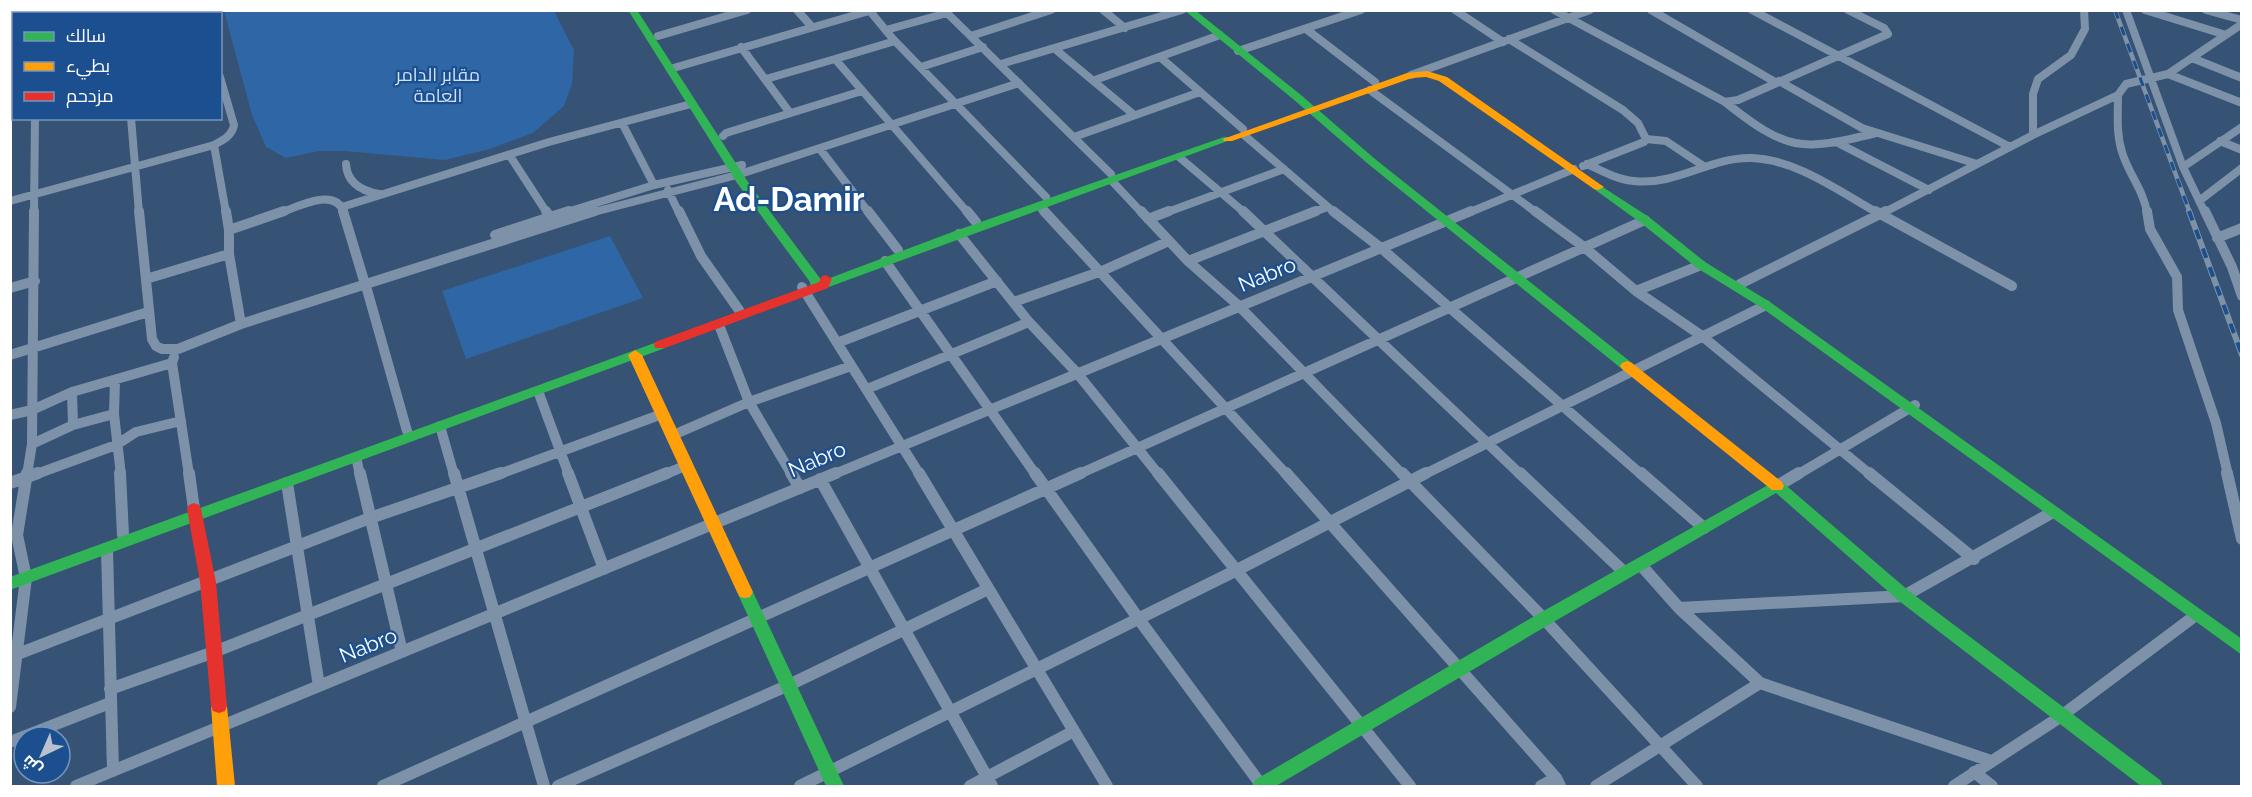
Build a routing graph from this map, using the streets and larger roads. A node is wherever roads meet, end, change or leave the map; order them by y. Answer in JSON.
{"nodes":[{"id":1,"x":632,"y":10,"type":"edge"},
{"id":2,"x":641,"y":10,"type":"edge"},
{"id":3,"x":714,"y":10,"type":"edge"},
{"id":4,"x":747,"y":10,"type":"edge"},
{"id":5,"x":797,"y":10,"type":"edge"},
{"id":6,"x":1022,"y":10,"type":"edge"},
{"id":7,"x":1051,"y":10,"type":"edge"},
{"id":8,"x":1103,"y":10,"type":"edge"},
{"id":9,"x":1182,"y":10,"type":"edge"},
{"id":10,"x":1188,"y":10,"type":"edge"},
{"id":11,"x":1330,"y":10,"type":"edge"},
{"id":12,"x":1361,"y":10,"type":"edge"},
{"id":13,"x":1455,"y":10,"type":"edge"},
{"id":14,"x":1554,"y":10,"type":"edge"},
{"id":15,"x":1590,"y":10,"type":"edge"},
{"id":16,"x":1651,"y":10,"type":"edge"},
{"id":17,"x":1752,"y":10,"type":"edge"},
{"id":18,"x":1848,"y":10,"type":"edge"},
{"id":19,"x":2084,"y":10,"type":"edge"},
{"id":20,"x":2126,"y":10,"type":"edge"},
{"id":21,"x":2145,"y":10,"type":"edge"},
{"id":22,"x":2206,"y":10,"type":"edge"},
{"id":23,"x":869,"y":11,"type":"edge"},
{"id":24,"x":946,"y":12,"type":"edge"},
{"id":25,"x":1030,"y":17,"type":"junction"},
{"id":26,"x":1340,"y":17,"type":"junction"},
{"id":27,"x":720,"y":18,"type":"junction"},
{"id":28,"x":1569,"y":19,"type":"junction"},
{"id":29,"x":2241,"y":22,"type":"edge"},
{"id":30,"x":812,"y":27,"type":"junction"},
{"id":31,"x":1125,"y":28,"type":"junction"},
{"id":32,"x":1306,"y":29,"type":"junction"},
{"id":33,"x":886,"y":30,"type":"junction"},
{"id":34,"x":1220,"y":35,"type":"junction"},
{"id":35,"x":2226,"y":35,"type":"junction"},
{"id":36,"x":658,"y":36,"type":"junction"},
{"id":37,"x":971,"y":36,"type":"junction"},
{"id":38,"x":895,"y":40,"type":"junction"},
{"id":39,"x":1506,"y":40,"type":"junction"},
{"id":40,"x":741,"y":47,"type":"junction"},
{"id":41,"x":983,"y":47,"type":"junction"},
{"id":42,"x":1055,"y":49,"type":"junction"},
{"id":43,"x":1238,"y":51,"type":"junction"},
{"id":44,"x":1838,"y":55,"type":"junction"},
{"id":45,"x":1160,"y":57,"type":"junction"},
{"id":46,"x":2192,"y":58,"type":"junction"},
{"id":47,"x":835,"y":59,"type":"junction"},
{"id":48,"x":1001,"y":64,"type":"junction"},
{"id":49,"x":921,"y":67,"type":"junction"},
{"id":50,"x":674,"y":68,"type":"junction"},
{"id":51,"x":1430,"y":68,"type":"junction"},
{"id":52,"x":2168,"y":74,"type":"junction"},
{"id":53,"x":1411,"y":75,"type":"junction"},
{"id":54,"x":2151,"y":78,"type":"junction"},
{"id":55,"x":2241,"y":78,"type":"edge"},
{"id":56,"x":766,"y":79,"type":"junction"},
{"id":57,"x":1095,"y":80,"type":"junction"},
{"id":58,"x":1777,"y":81,"type":"junction"},
{"id":59,"x":222,"y":83,"type":"edge"},
{"id":60,"x":1019,"y":83,"type":"junction"},
{"id":61,"x":1373,"y":86,"type":"junction"},
{"id":62,"x":862,"y":91,"type":"junction"},
{"id":63,"x":1200,"y":92,"type":"junction"},
{"id":64,"x":2118,"y":95,"type":"junction"},
{"id":65,"x":1725,"y":102,"type":"junction"},
{"id":66,"x":2241,"y":103,"type":"edge"},
{"id":67,"x":691,"y":104,"type":"junction"},
{"id":68,"x":957,"y":104,"type":"junction"},
{"id":69,"x":1310,"y":108,"type":"junction"},
{"id":70,"x":790,"y":113,"type":"junction"},
{"id":71,"x":1133,"y":114,"type":"junction"},
{"id":72,"x":35,"y":120,"type":"edge"},
{"id":73,"x":130,"y":120,"type":"edge"},
{"id":74,"x":622,"y":123,"type":"junction"},
{"id":75,"x":891,"y":126,"type":"junction"},
{"id":76,"x":2241,"y":127,"type":"edge"},
{"id":77,"x":1243,"y":132,"type":"junction"},
{"id":78,"x":1876,"y":133,"type":"junction"},
{"id":79,"x":2033,"y":135,"type":"junction"},
{"id":80,"x":723,"y":136,"type":"junction"},
{"id":81,"x":1074,"y":136,"type":"junction"},
{"id":82,"x":1646,"y":139,"type":"junction"},
{"id":83,"x":2220,"y":141,"type":"junction"},
{"id":84,"x":1838,"y":143,"type":"junction"},
{"id":85,"x":214,"y":145,"type":"junction"},
{"id":86,"x":2010,"y":147,"type":"junction"},
{"id":87,"x":820,"y":149,"type":"junction"},
{"id":88,"x":2241,"y":150,"type":"edge"},
{"id":89,"x":510,"y":156,"type":"junction"},
{"id":90,"x":1179,"y":157,"type":"junction"},
{"id":91,"x":346,"y":164,"type":"dead end"},
{"id":92,"x":1977,"y":164,"type":"junction"},
{"id":93,"x":136,"y":165,"type":"junction"},
{"id":94,"x":1579,"y":167,"type":"junction"},
{"id":95,"x":1705,"y":167,"type":"junction"},
{"id":96,"x":2183,"y":167,"type":"junction"},
{"id":97,"x":2241,"y":168,"type":"edge"},
{"id":98,"x":1284,"y":169,"type":"junction"},
{"id":99,"x":740,"y":170,"type":"junction"},
{"id":100,"x":1111,"y":177,"type":"junction"},
{"id":101,"x":654,"y":185,"type":"junction"},
{"id":102,"x":668,"y":190,"type":"junction"},
{"id":103,"x":1929,"y":190,"type":"junction"},
{"id":104,"x":1221,"y":191,"type":"junction"},
{"id":105,"x":36,"y":194,"type":"junction"},
{"id":106,"x":383,"y":194,"type":"junction"},
{"id":107,"x":1510,"y":194,"type":"junction"},
{"id":108,"x":10,"y":201,"type":"edge"},
{"id":109,"x":2199,"y":201,"type":"junction"},
{"id":110,"x":1042,"y":202,"type":"junction"},
{"id":111,"x":342,"y":207,"type":"junction"},
{"id":112,"x":1327,"y":207,"type":"junction"},
{"id":113,"x":1879,"y":214,"type":"junction"},
{"id":114,"x":550,"y":217,"type":"junction"},
{"id":115,"x":1148,"y":219,"type":"junction"},
{"id":116,"x":1447,"y":220,"type":"junction"},
{"id":117,"x":1646,"y":220,"type":"junction"},
{"id":118,"x":976,"y":222,"type":"junction"},
{"id":119,"x":2241,"y":228,"type":"edge"},
{"id":120,"x":229,"y":230,"type":"junction"},
{"id":121,"x":1266,"y":231,"type":"junction"},
{"id":122,"x":959,"y":234,"type":"junction"},
{"id":123,"x":2217,"y":238,"type":"junction"},
{"id":124,"x":1168,"y":241,"type":"junction"},
{"id":125,"x":1584,"y":247,"type":"junction"},
{"id":126,"x":1381,"y":248,"type":"junction"},
{"id":127,"x":898,"y":250,"type":"junction"},
{"id":128,"x":229,"y":254,"type":"junction"},
{"id":129,"x":885,"y":261,"type":"junction"},
{"id":130,"x":1188,"y":261,"type":"junction"},
{"id":131,"x":1701,"y":265,"type":"junction"},
{"id":132,"x":409,"y":270,"type":"junction"},
{"id":133,"x":1102,"y":271,"type":"junction"},
{"id":134,"x":1311,"y":277,"type":"junction"},
{"id":135,"x":1517,"y":277,"type":"junction"},
{"id":136,"x":146,"y":279,"type":"junction"},
{"id":137,"x":35,"y":281,"type":"junction"},
{"id":138,"x":997,"y":281,"type":"junction"},
{"id":139,"x":1740,"y":284,"type":"junction"},
{"id":140,"x":365,"y":285,"type":"junction"},
{"id":141,"x":815,"y":286,"type":"junction"},
{"id":142,"x":2012,"y":286,"type":"dead end"},
{"id":143,"x":10,"y":288,"type":"edge"},
{"id":144,"x":1635,"y":291,"type":"junction"},
{"id":145,"x":2241,"y":296,"type":"edge"},
{"id":146,"x":1014,"y":302,"type":"junction"},
{"id":147,"x":1766,"y":305,"type":"junction"},
{"id":148,"x":1239,"y":306,"type":"junction"},
{"id":149,"x":1450,"y":307,"type":"junction"},
{"id":150,"x":739,"y":310,"type":"junction"},
{"id":151,"x":920,"y":311,"type":"junction"},
{"id":152,"x":148,"y":312,"type":"junction"},
{"id":153,"x":1029,"y":322,"type":"junction"},
{"id":154,"x":241,"y":324,"type":"junction"},
{"id":155,"x":719,"y":324,"type":"junction"},
{"id":156,"x":1702,"y":336,"type":"junction"},
{"id":157,"x":1163,"y":338,"type":"junction"},
{"id":158,"x":1377,"y":340,"type":"junction"},
{"id":159,"x":837,"y":343,"type":"junction"},
{"id":160,"x":33,"y":349,"type":"junction"},
{"id":161,"x":178,"y":349,"type":"junction"},
{"id":162,"x":10,"y":356,"type":"edge"},
{"id":163,"x":634,"y":356,"type":"junction"},
{"id":164,"x":951,"y":356,"type":"junction"},
{"id":165,"x":172,"y":363,"type":"junction"},
{"id":166,"x":851,"y":366,"type":"junction"},
{"id":167,"x":1632,"y":371,"type":"junction"},
{"id":168,"x":1077,"y":373,"type":"junction"},
{"id":169,"x":1304,"y":373,"type":"junction"},
{"id":170,"x":115,"y":381,"type":"junction"},
{"id":171,"x":867,"y":389,"type":"junction"},
{"id":172,"x":538,"y":391,"type":"junction"},
{"id":173,"x":72,"y":392,"type":"junction"},
{"id":174,"x":749,"y":402,"type":"junction"},
{"id":175,"x":1563,"y":405,"type":"junction"},
{"id":176,"x":1911,"y":407,"type":"junction"},
{"id":177,"x":1226,"y":408,"type":"junction"},
{"id":178,"x":32,"y":410,"type":"junction"},
{"id":179,"x":989,"y":410,"type":"junction"},
{"id":180,"x":114,"y":414,"type":"junction"},
{"id":181,"x":662,"y":414,"type":"junction"},
{"id":182,"x":10,"y":415,"type":"edge"},
{"id":183,"x":181,"y":421,"type":"junction"},
{"id":184,"x":73,"y":425,"type":"junction"},
{"id":185,"x":440,"y":426,"type":"junction"},
{"id":186,"x":407,"y":431,"type":"junction"},
{"id":187,"x":671,"y":436,"type":"junction"},
{"id":188,"x":1486,"y":443,"type":"junction"},
{"id":189,"x":32,"y":444,"type":"junction"},
{"id":190,"x":116,"y":445,"type":"junction"},
{"id":191,"x":902,"y":445,"type":"junction"},
{"id":192,"x":1137,"y":448,"type":"junction"},
{"id":193,"x":1841,"y":449,"type":"junction"},
{"id":194,"x":560,"y":451,"type":"junction"},
{"id":195,"x":356,"y":457,"type":"junction"},
{"id":196,"x":685,"y":466,"type":"junction"},
{"id":197,"x":25,"y":479,"type":"junction"},
{"id":198,"x":820,"y":479,"type":"junction"},
{"id":199,"x":1412,"y":482,"type":"junction"},
{"id":200,"x":10,"y":483,"type":"edge"},
{"id":201,"x":287,"y":483,"type":"junction"},
{"id":202,"x":1777,"y":486,"type":"junction"},
{"id":203,"x":800,"y":488,"type":"junction"},
{"id":204,"x":458,"y":489,"type":"junction"},
{"id":205,"x":1046,"y":489,"type":"junction"},
{"id":206,"x":580,"y":506,"type":"junction"},
{"id":207,"x":2053,"y":512,"type":"junction"},
{"id":208,"x":195,"y":513,"type":"junction"},
{"id":209,"x":370,"y":518,"type":"junction"},
{"id":210,"x":1327,"y":522,"type":"junction"},
{"id":211,"x":712,"y":525,"type":"junction"},
{"id":212,"x":1704,"y":528,"type":"junction"},
{"id":213,"x":953,"y":530,"type":"junction"},
{"id":214,"x":123,"y":535,"type":"junction"},
{"id":215,"x":14,"y":536,"type":"edge"},
{"id":216,"x":2241,"y":539,"type":"edge"},
{"id":217,"x":297,"y":546,"type":"junction"},
{"id":218,"x":476,"y":549,"type":"junction"},
{"id":219,"x":107,"y":550,"type":"junction"},
{"id":220,"x":1974,"y":559,"type":"junction"},
{"id":221,"x":1640,"y":564,"type":"junction"},
{"id":222,"x":870,"y":567,"type":"junction"},
{"id":223,"x":604,"y":569,"type":"junction"},
{"id":224,"x":1235,"y":571,"type":"junction"},
{"id":225,"x":1625,"y":573,"type":"junction"},
{"id":226,"x":20,"y":575,"type":"edge"},
{"id":227,"x":208,"y":582,"type":"junction"},
{"id":228,"x":10,"y":584,"type":"edge"},
{"id":229,"x":386,"y":585,"type":"junction"},
{"id":230,"x":988,"y":588,"type":"junction"},
{"id":231,"x":1904,"y":596,"type":"junction"},
{"id":232,"x":1679,"y":608,"type":"junction"},
{"id":233,"x":308,"y":614,"type":"junction"},
{"id":234,"x":494,"y":614,"type":"junction"},
{"id":235,"x":2196,"y":615,"type":"junction"},
{"id":236,"x":110,"y":617,"type":"junction"},
{"id":237,"x":757,"y":618,"type":"junction"},
{"id":238,"x":1138,"y":618,"type":"junction"},
{"id":239,"x":1544,"y":619,"type":"junction"},
{"id":240,"x":905,"y":629,"type":"junction"},
{"id":241,"x":2241,"y":637,"type":"edge"},
{"id":242,"x":2241,"y":648,"type":"edge"},
{"id":243,"x":213,"y":651,"type":"junction"},
{"id":244,"x":402,"y":652,"type":"junction"},
{"id":245,"x":13,"y":656,"type":"edge"},
{"id":246,"x":1037,"y":669,"type":"junction"},
{"id":247,"x":1460,"y":670,"type":"junction"},
{"id":248,"x":1760,"y":683,"type":"junction"},
{"id":249,"x":789,"y":685,"type":"junction"},
{"id":250,"x":319,"y":686,"type":"junction"},
{"id":251,"x":110,"y":696,"type":"junction"},
{"id":252,"x":10,"y":706,"type":"edge"},
{"id":253,"x":950,"y":711,"type":"junction"},
{"id":254,"x":2060,"y":717,"type":"junction"},
{"id":255,"x":525,"y":722,"type":"junction"},
{"id":256,"x":220,"y":728,"type":"junction"},
{"id":257,"x":1361,"y":728,"type":"junction"},
{"id":258,"x":1074,"y":731,"type":"junction"},
{"id":259,"x":10,"y":742,"type":"edge"},
{"id":260,"x":1659,"y":747,"type":"junction"},
{"id":261,"x":1991,"y":761,"type":"junction"},
{"id":262,"x":113,"y":771,"type":"junction"},
{"id":263,"x":829,"y":772,"type":"junction"},
{"id":264,"x":1974,"y":772,"type":"junction"},
{"id":265,"x":990,"y":782,"type":"edge"},
{"id":266,"x":1558,"y":782,"type":"edge"},
{"id":267,"x":76,"y":786,"type":"edge"},
{"id":268,"x":226,"y":786,"type":"edge"},
{"id":269,"x":383,"y":786,"type":"edge"},
{"id":270,"x":544,"y":786,"type":"edge"},
{"id":271,"x":558,"y":786,"type":"edge"},
{"id":272,"x":800,"y":786,"type":"edge"},
{"id":273,"x":835,"y":786,"type":"edge"},
{"id":274,"x":970,"y":786,"type":"edge"},
{"id":275,"x":1106,"y":786,"type":"edge"},
{"id":276,"x":1261,"y":786,"type":"edge"},
{"id":277,"x":1410,"y":786,"type":"edge"},
{"id":278,"x":1541,"y":786,"type":"edge"},
{"id":279,"x":1596,"y":786,"type":"edge"},
{"id":280,"x":1696,"y":786,"type":"edge"},
{"id":281,"x":1954,"y":786,"type":"edge"},
{"id":282,"x":1992,"y":786,"type":"edge"},
{"id":283,"x":2154,"y":786,"type":"edge"}],
"edges":[{"from":1,"to":50,"type":"street"},
{"from":2,"to":36,"type":"street"},
{"from":3,"to":27,"type":"street"},
{"from":4,"to":27,"type":"street"},
{"from":5,"to":30,"type":"street"},
{"from":6,"to":25,"type":"street"},
{"from":7,"to":25,"type":"street"},
{"from":8,"to":31,"type":"street"},
{"from":9,"to":31,"type":"street"},
{"from":10,"to":34,"type":"street"},
{"from":11,"to":26,"type":"street"},
{"from":12,"to":26,"type":"street"},
{"from":13,"to":39,"type":"street"},
{"from":14,"to":28,"type":"street"},
{"from":15,"to":28,"type":"street"},
{"from":16,"to":58,"type":"street"},
{"from":17,"to":44,"type":"street"},
{"from":18,"to":44,"type":"street"},
{"from":19,"to":79,"type":"street"},
{"from":20,"to":54,"type":"street"},
{"from":21,"to":35,"type":"street"},
{"from":22,"to":29,"type":"street"},
{"from":23,"to":30,"type":"street"},
{"from":23,"to":33,"type":"street"},
{"from":24,"to":33,"type":"street"},
{"from":24,"to":37,"type":"street"},
{"from":25,"to":37,"type":"street"},
{"from":26,"to":32,"type":"street"},
{"from":27,"to":36,"type":"street"},
{"from":28,"to":39,"type":"street"},
{"from":28,"to":65,"type":"street"},
{"from":29,"to":35,"type":"street"},
{"from":30,"to":40,"type":"street"},
{"from":31,"to":42,"type":"street"},
{"from":32,"to":43,"type":"street"},
{"from":32,"to":61,"type":"street"},
{"from":33,"to":38,"type":"street"},
{"from":34,"to":43,"type":"street"},
{"from":34,"to":45,"type":"street"},
{"from":35,"to":46,"type":"street"},
{"from":36,"to":50,"type":"street"},
{"from":37,"to":41,"type":"street"},
{"from":38,"to":47,"type":"street"},
{"from":38,"to":49,"type":"street"},
{"from":39,"to":51,"type":"street"},
{"from":39,"to":82,"type":"street"},
{"from":40,"to":50,"type":"street"},
{"from":40,"to":56,"type":"street"},
{"from":41,"to":48,"type":"street"},
{"from":41,"to":49,"type":"street"},
{"from":42,"to":48,"type":"street"},
{"from":42,"to":57,"type":"street"},
{"from":43,"to":69,"type":"street"},
{"from":44,"to":58,"type":"street"},
{"from":44,"to":86,"type":"street"},
{"from":45,"to":57,"type":"street"},
{"from":45,"to":63,"type":"street"},
{"from":46,"to":52,"type":"street"},
{"from":46,"to":55,"type":"street"},
{"from":47,"to":56,"type":"street"},
{"from":47,"to":62,"type":"street"},
{"from":48,"to":60,"type":"street"},
{"from":49,"to":68,"type":"street"},
{"from":50,"to":67,"type":"street"},
{"from":50,"to":80,"type":"street"},
{"from":51,"to":53,"type":"street"},
{"from":51,"to":61,"type":"street"},
{"from":51,"to":94,"type":"street"},
{"from":52,"to":54,"type":"street"},
{"from":52,"to":66,"type":"street"},
{"from":53,"to":61,"type":"street"},
{"from":53,"to":94,"type":"street"},
{"from":54,"to":64,"type":"street"},
{"from":54,"to":96,"type":"street"},
{"from":56,"to":70,"type":"street"},
{"from":57,"to":71,"type":"street"},
{"from":58,"to":65,"type":"street"},
{"from":58,"to":78,"type":"street"},
{"from":59,"to":85,"type":"street"},
{"from":60,"to":68,"type":"street"},
{"from":60,"to":81,"type":"street"},
{"from":61,"to":69,"type":"street"},
{"from":61,"to":107,"type":"street"},
{"from":62,"to":70,"type":"street"},
{"from":62,"to":75,"type":"street"},
{"from":63,"to":71,"type":"street"},
{"from":63,"to":77,"type":"street"},
{"from":64,"to":79,"type":"street"},
{"from":64,"to":216,"type":"street"},
{"from":65,"to":84,"type":"street"},
{"from":67,"to":74,"type":"street"},
{"from":67,"to":99,"type":"street"},
{"from":68,"to":75,"type":"street"},
{"from":68,"to":110,"type":"street"},
{"from":69,"to":77,"type":"street"},
{"from":69,"to":116,"type":"street"},
{"from":70,"to":80,"type":"street"},
{"from":71,"to":81,"type":"street"},
{"from":72,"to":105,"type":"street"},
{"from":73,"to":93,"type":"street"},
{"from":74,"to":89,"type":"street"},
{"from":74,"to":101,"type":"street"},
{"from":75,"to":87,"type":"street"},
{"from":75,"to":118,"type":"street"},
{"from":76,"to":83,"type":"street"},
{"from":77,"to":90,"type":"street"},
{"from":77,"to":98,"type":"street"},
{"from":77,"to":100,"type":"street"},
{"from":78,"to":84,"type":"street"},
{"from":78,"to":92,"type":"street"},
{"from":79,"to":86,"type":"street"},
{"from":80,"to":99,"type":"street"},
{"from":81,"to":100,"type":"street"},
{"from":82,"to":94,"type":"street","name":"Nabro"},
{"from":82,"to":95,"type":"street"},
{"from":83,"to":88,"type":"street"},
{"from":83,"to":96,"type":"street"},
{"from":84,"to":103,"type":"street"},
{"from":85,"to":93,"type":"street"},
{"from":85,"to":120,"type":"street"},
{"from":86,"to":92,"type":"street"},
{"from":87,"to":99,"type":"street"},
{"from":87,"to":127,"type":"street"},
{"from":89,"to":106,"type":"street"},
{"from":89,"to":114,"type":"street"},
{"from":90,"to":100,"type":"street"},
{"from":90,"to":104,"type":"street"},
{"from":91,"to":106,"type":"street"},
{"from":92,"to":103,"type":"street"},
{"from":93,"to":105,"type":"street"},
{"from":93,"to":136,"type":"street"},
{"from":94,"to":95,"type":"street"},
{"from":94,"to":107,"type":"street","name":"Nabro"},
{"from":94,"to":117,"type":"street"},
{"from":94,"to":139,"type":"street"},
{"from":95,"to":113,"type":"street"},
{"from":96,"to":109,"type":"street"},
{"from":97,"to":109,"type":"street"},
{"from":98,"to":104,"type":"street"},
{"from":98,"to":112,"type":"street"},
{"from":99,"to":101,"type":"street"},
{"from":99,"to":102,"type":"street"},
{"from":99,"to":141,"type":"street"},
{"from":100,"to":110,"type":"street"},
{"from":100,"to":115,"type":"street"},
{"from":101,"to":114,"type":"street"},
{"from":102,"to":132,"type":"street"},
{"from":102,"to":150,"type":"street"},
{"from":103,"to":113,"type":"street"},
{"from":104,"to":115,"type":"street"},
{"from":104,"to":121,"type":"street"},
{"from":105,"to":108,"type":"street"},
{"from":105,"to":137,"type":"street"},
{"from":106,"to":111,"type":"street"},
{"from":107,"to":116,"type":"street","name":"Nabro"},
{"from":107,"to":125,"type":"street"},
{"from":109,"to":123,"type":"street"},
{"from":110,"to":118,"type":"street"},
{"from":110,"to":122,"type":"street"},
{"from":110,"to":133,"type":"street"},
{"from":111,"to":120,"type":"street"},
{"from":111,"to":140,"type":"street"},
{"from":112,"to":121,"type":"street"},
{"from":112,"to":126,"type":"street"},
{"from":113,"to":139,"type":"street"},
{"from":113,"to":142,"type":"street"},
{"from":114,"to":132,"type":"street"},
{"from":115,"to":124,"type":"street"},
{"from":116,"to":126,"type":"street","name":"Nabro"},
{"from":116,"to":135,"type":"street"},
{"from":117,"to":125,"type":"street"},
{"from":117,"to":131,"type":"street"},
{"from":118,"to":127,"type":"street"},
{"from":119,"to":123,"type":"street"},
{"from":120,"to":128,"type":"street"},
{"from":121,"to":130,"type":"street"},
{"from":121,"to":134,"type":"street"},
{"from":122,"to":129,"type":"street"},
{"from":122,"to":138,"type":"street"},
{"from":123,"to":145,"type":"street"},
{"from":124,"to":130,"type":"street"},
{"from":124,"to":133,"type":"street"},
{"from":125,"to":135,"type":"street"},
{"from":125,"to":144,"type":"street"},
{"from":126,"to":134,"type":"street","name":"Nabro"},
{"from":126,"to":149,"type":"street"},
{"from":127,"to":141,"type":"street"},
{"from":128,"to":136,"type":"street"},
{"from":128,"to":154,"type":"street"},
{"from":129,"to":141,"type":"street"},
{"from":129,"to":151,"type":"street"},
{"from":130,"to":148,"type":"street"},
{"from":131,"to":144,"type":"street"},
{"from":131,"to":147,"type":"street"},
{"from":132,"to":140,"type":"street"},
{"from":133,"to":146,"type":"street"},
{"from":133,"to":157,"type":"street"},
{"from":134,"to":148,"type":"street","name":"Nabro"},
{"from":134,"to":158,"type":"street"},
{"from":135,"to":149,"type":"street"},
{"from":135,"to":167,"type":"street"},
{"from":136,"to":152,"type":"street"},
{"from":137,"to":143,"type":"street"},
{"from":137,"to":160,"type":"street"},
{"from":138,"to":146,"type":"street"},
{"from":138,"to":151,"type":"street"},
{"from":139,"to":176,"type":"street"},
{"from":140,"to":154,"type":"street"},
{"from":140,"to":186,"type":"street"},
{"from":141,"to":150,"type":"street"},
{"from":141,"to":155,"type":"street"},
{"from":141,"to":159,"type":"street"},
{"from":144,"to":156,"type":"street"},
{"from":146,"to":153,"type":"street"},
{"from":147,"to":156,"type":"street"},
{"from":147,"to":176,"type":"street"},
{"from":148,"to":157,"type":"street","name":"Nabro"},
{"from":148,"to":169,"type":"street"},
{"from":149,"to":158,"type":"street"},
{"from":149,"to":175,"type":"street"},
{"from":150,"to":186,"type":"street"},
{"from":151,"to":159,"type":"street"},
{"from":151,"to":164,"type":"street"},
{"from":152,"to":160,"type":"street"},
{"from":152,"to":161,"type":"street"},
{"from":153,"to":164,"type":"street"},
{"from":153,"to":168,"type":"street"},
{"from":154,"to":161,"type":"street"},
{"from":155,"to":163,"type":"street"},
{"from":155,"to":174,"type":"street"},
{"from":156,"to":167,"type":"street"},
{"from":156,"to":193,"type":"street"},
{"from":157,"to":168,"type":"street","name":"Nabro"},
{"from":157,"to":177,"type":"street"},
{"from":158,"to":169,"type":"street"},
{"from":158,"to":188,"type":"street"},
{"from":159,"to":166,"type":"street"},
{"from":160,"to":162,"type":"street"},
{"from":160,"to":178,"type":"street"},
{"from":161,"to":165,"type":"street"},
{"from":163,"to":172,"type":"street"},
{"from":163,"to":181,"type":"street"},
{"from":164,"to":171,"type":"street"},
{"from":164,"to":179,"type":"street"},
{"from":165,"to":170,"type":"street"},
{"from":165,"to":183,"type":"street"},
{"from":166,"to":171,"type":"street"},
{"from":166,"to":174,"type":"street"},
{"from":167,"to":175,"type":"street"},
{"from":167,"to":202,"type":"street"},
{"from":168,"to":179,"type":"street","name":"Nabro"},
{"from":168,"to":192,"type":"street"},
{"from":169,"to":177,"type":"street"},
{"from":169,"to":199,"type":"street"},
{"from":170,"to":173,"type":"street"},
{"from":170,"to":180,"type":"street"},
{"from":171,"to":191,"type":"street"},
{"from":172,"to":185,"type":"street"},
{"from":172,"to":194,"type":"street"},
{"from":173,"to":178,"type":"street"},
{"from":173,"to":184,"type":"street"},
{"from":174,"to":187,"type":"street"},
{"from":174,"to":203,"type":"street"},
{"from":175,"to":188,"type":"street"},
{"from":175,"to":212,"type":"street"},
{"from":176,"to":193,"type":"street"},
{"from":176,"to":207,"type":"street"},
{"from":176,"to":241,"type":"street"},
{"from":177,"to":192,"type":"street"},
{"from":177,"to":210,"type":"street"},
{"from":178,"to":182,"type":"street"},
{"from":178,"to":189,"type":"street"},
{"from":179,"to":191,"type":"street","name":"Nabro"},
{"from":179,"to":205,"type":"street"},
{"from":180,"to":184,"type":"street"},
{"from":180,"to":190,"type":"street"},
{"from":181,"to":187,"type":"street"},
{"from":181,"to":194,"type":"street"},
{"from":183,"to":190,"type":"street"},
{"from":183,"to":208,"type":"street"},
{"from":184,"to":189,"type":"street"},
{"from":185,"to":195,"type":"street"},
{"from":185,"to":204,"type":"street"},
{"from":186,"to":208,"type":"street"},
{"from":187,"to":196,"type":"street"},
{"from":188,"to":199,"type":"street"},
{"from":188,"to":225,"type":"street"},
{"from":189,"to":197,"type":"street"},
{"from":190,"to":197,"type":"street"},
{"from":190,"to":214,"type":"street"},
{"from":191,"to":198,"type":"street","name":"Nabro"},
{"from":191,"to":213,"type":"street"},
{"from":192,"to":205,"type":"street"},
{"from":192,"to":224,"type":"street"},
{"from":193,"to":202,"type":"street"},
{"from":193,"to":220,"type":"street"},
{"from":194,"to":204,"type":"street"},
{"from":194,"to":206,"type":"street"},
{"from":195,"to":201,"type":"street"},
{"from":195,"to":209,"type":"street"},
{"from":196,"to":206,"type":"street"},
{"from":196,"to":211,"type":"street"},
{"from":197,"to":200,"type":"street"},
{"from":197,"to":215,"type":"street"},
{"from":198,"to":203,"type":"street","name":"Nabro"},
{"from":198,"to":222,"type":"street"},
{"from":199,"to":210,"type":"street"},
{"from":199,"to":239,"type":"street"},
{"from":201,"to":208,"type":"street"},
{"from":201,"to":217,"type":"street"},
{"from":202,"to":212,"type":"street"},
{"from":202,"to":231,"type":"street"},
{"from":203,"to":211,"type":"street","name":"Nabro"},
{"from":204,"to":209,"type":"street"},
{"from":204,"to":218,"type":"street"},
{"from":205,"to":213,"type":"street"},
{"from":205,"to":238,"type":"street"},
{"from":206,"to":218,"type":"street"},
{"from":206,"to":223,"type":"street"},
{"from":207,"to":220,"type":"street"},
{"from":207,"to":235,"type":"street"},
{"from":208,"to":214,"type":"street"},
{"from":208,"to":219,"type":"street"},
{"from":208,"to":227,"type":"street"},
{"from":209,"to":217,"type":"street"},
{"from":209,"to":229,"type":"street"},
{"from":210,"to":224,"type":"street"},
{"from":210,"to":247,"type":"street"},
{"from":211,"to":223,"type":"street","name":"Nabro"},
{"from":211,"to":237,"type":"street"},
{"from":212,"to":221,"type":"street"},
{"from":213,"to":222,"type":"street"},
{"from":213,"to":230,"type":"street"},
{"from":214,"to":226,"type":"street"},
{"from":215,"to":226,"type":"street"},
{"from":217,"to":227,"type":"street"},
{"from":217,"to":233,"type":"street"},
{"from":218,"to":229,"type":"street"},
{"from":218,"to":234,"type":"street"},
{"from":219,"to":226,"type":"street"},
{"from":219,"to":236,"type":"street"},
{"from":220,"to":231,"type":"street"},
{"from":221,"to":225,"type":"street"},
{"from":221,"to":232,"type":"street"},
{"from":222,"to":237,"type":"street"},
{"from":222,"to":240,"type":"street"},
{"from":223,"to":234,"type":"street","name":"Nabro"},
{"from":224,"to":238,"type":"street"},
{"from":224,"to":257,"type":"street"},
{"from":225,"to":239,"type":"street"},
{"from":226,"to":228,"type":"street"},
{"from":226,"to":245,"type":"street"},
{"from":227,"to":236,"type":"street"},
{"from":227,"to":243,"type":"street"},
{"from":229,"to":233,"type":"street"},
{"from":229,"to":244,"type":"street"},
{"from":230,"to":240,"type":"street"},
{"from":230,"to":246,"type":"street"},
{"from":231,"to":232,"type":"street"},
{"from":231,"to":254,"type":"street"},
{"from":232,"to":248,"type":"street"},
{"from":233,"to":243,"type":"street"},
{"from":233,"to":250,"type":"street"},
{"from":234,"to":244,"type":"street","name":"Nabro"},
{"from":234,"to":255,"type":"street"},
{"from":235,"to":242,"type":"street"},
{"from":235,"to":254,"type":"street"},
{"from":236,"to":245,"type":"street"},
{"from":236,"to":251,"type":"street"},
{"from":237,"to":249,"type":"street"},
{"from":237,"to":255,"type":"street"},
{"from":238,"to":246,"type":"street"},
{"from":238,"to":276,"type":"street"},
{"from":239,"to":247,"type":"street"},
{"from":239,"to":260,"type":"street"},
{"from":240,"to":249,"type":"street"},
{"from":240,"to":253,"type":"street"},
{"from":243,"to":251,"type":"street"},
{"from":243,"to":256,"type":"street"},
{"from":244,"to":250,"type":"street","name":"Nabro"},
{"from":245,"to":252,"type":"street"},
{"from":246,"to":253,"type":"street"},
{"from":246,"to":258,"type":"street"},
{"from":247,"to":257,"type":"street"},
{"from":247,"to":266,"type":"street"},
{"from":248,"to":260,"type":"street"},
{"from":248,"to":261,"type":"street"},
{"from":249,"to":263,"type":"street"},
{"from":249,"to":271,"type":"street"},
{"from":250,"to":256,"type":"street","name":"Nabro"},
{"from":251,"to":259,"type":"street"},
{"from":251,"to":262,"type":"street"},
{"from":253,"to":263,"type":"street"},
{"from":253,"to":265,"type":"street"},
{"from":254,"to":261,"type":"street"},
{"from":254,"to":283,"type":"street"},
{"from":255,"to":269,"type":"street"},
{"from":255,"to":270,"type":"street"},
{"from":256,"to":262,"type":"street","name":"Nabro"},
{"from":256,"to":268,"type":"street"},
{"from":257,"to":276,"type":"street"},
{"from":257,"to":277,"type":"street"},
{"from":258,"to":265,"type":"street"},
{"from":258,"to":275,"type":"street"},
{"from":260,"to":279,"type":"street"},
{"from":260,"to":280,"type":"street"},
{"from":261,"to":264,"type":"street"},
{"from":262,"to":267,"type":"street","name":"Nabro"},
{"from":263,"to":272,"type":"street"},
{"from":263,"to":273,"type":"street"},
{"from":264,"to":281,"type":"street"},
{"from":264,"to":282,"type":"street"},
{"from":265,"to":274,"type":"street"},
{"from":266,"to":278,"type":"street"}]}
